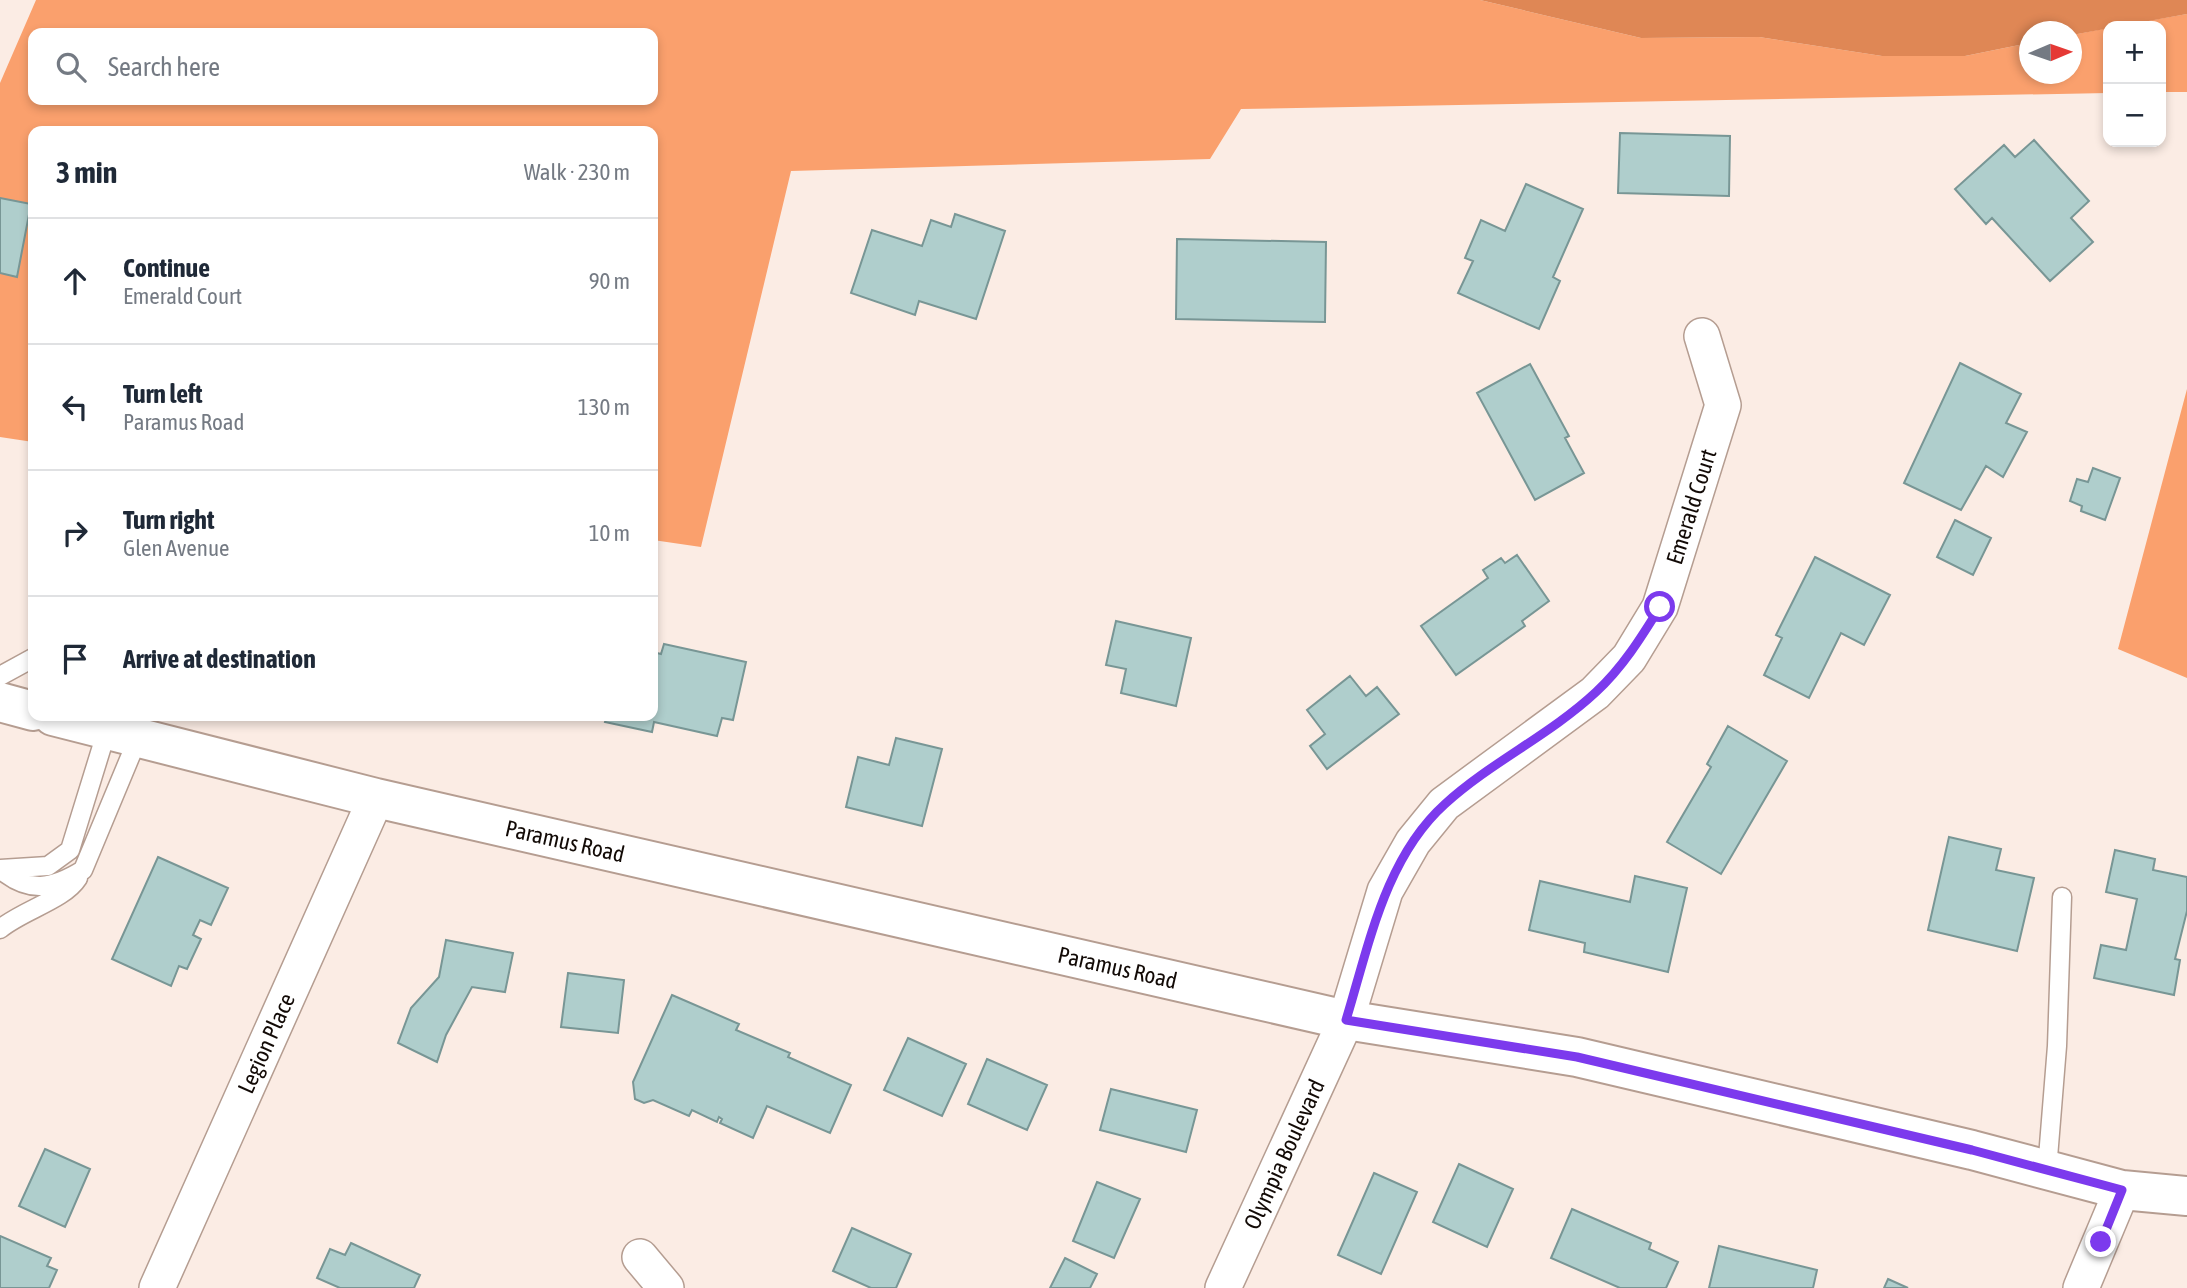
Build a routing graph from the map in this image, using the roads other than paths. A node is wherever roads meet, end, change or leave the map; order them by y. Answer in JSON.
{"nodes":[{"id":1,"x":1702,"y":336,"type":"dead end"},
{"id":2,"x":28,"y":661,"type":"edge"},
{"id":3,"x":0,"y":676,"type":"edge"},
{"id":4,"x":0,"y":702,"type":"edge"},
{"id":5,"x":28,"y":710,"type":"edge"},
{"id":6,"x":72,"y":721,"type":"edge"},
{"id":7,"x":122,"y":734,"type":"junction"},
{"id":8,"x":376,"y":798,"type":"junction"},
{"id":9,"x":0,"y":869,"type":"edge"},
{"id":10,"x":83,"y":870,"type":"junction"},
{"id":11,"x":2062,"y":897,"type":"dead end"},
{"id":12,"x":0,"y":929,"type":"edge"},
{"id":13,"x":1346,"y":1020,"type":"junction"},
{"id":14,"x":2047,"y":1170,"type":"junction"},
{"id":15,"x":2122,"y":1190,"type":"junction"},
{"id":16,"x":2187,"y":1196,"type":"edge"},
{"id":17,"x":640,"y":1257,"type":"dead end"},
{"id":18,"x":157,"y":1288,"type":"edge"},
{"id":19,"x":666,"y":1288,"type":"edge"},
{"id":20,"x":1223,"y":1288,"type":"edge"},
{"id":21,"x":2081,"y":1288,"type":"edge"}],
"edges":[{"from":1,"to":13,"type":"street","name":"Emerald Court"},
{"from":2,"to":3,"type":"lane"},
{"from":4,"to":5,"type":"main road"},
{"from":6,"to":7,"type":"main road","name":"Paramus Road"},
{"from":7,"to":8,"type":"main road","name":"Paramus Road"},
{"from":7,"to":9,"type":"lane"},
{"from":7,"to":10,"type":"lane"},
{"from":8,"to":13,"type":"main road","name":"Paramus Road"},
{"from":8,"to":18,"type":"street","name":"Legion Place"},
{"from":9,"to":10,"type":"lane"},
{"from":10,"to":12,"type":"lane"},
{"from":11,"to":14,"type":"lane"},
{"from":13,"to":14,"type":"main road","name":"Paramus Road"},
{"from":13,"to":20,"type":"street","name":"Olympia Boulevard"},
{"from":14,"to":15,"type":"main road","name":"Paramus Road"},
{"from":15,"to":16,"type":"main road","name":"Paramus Road"},
{"from":15,"to":21,"type":"street"},
{"from":17,"to":19,"type":"street"}]}
